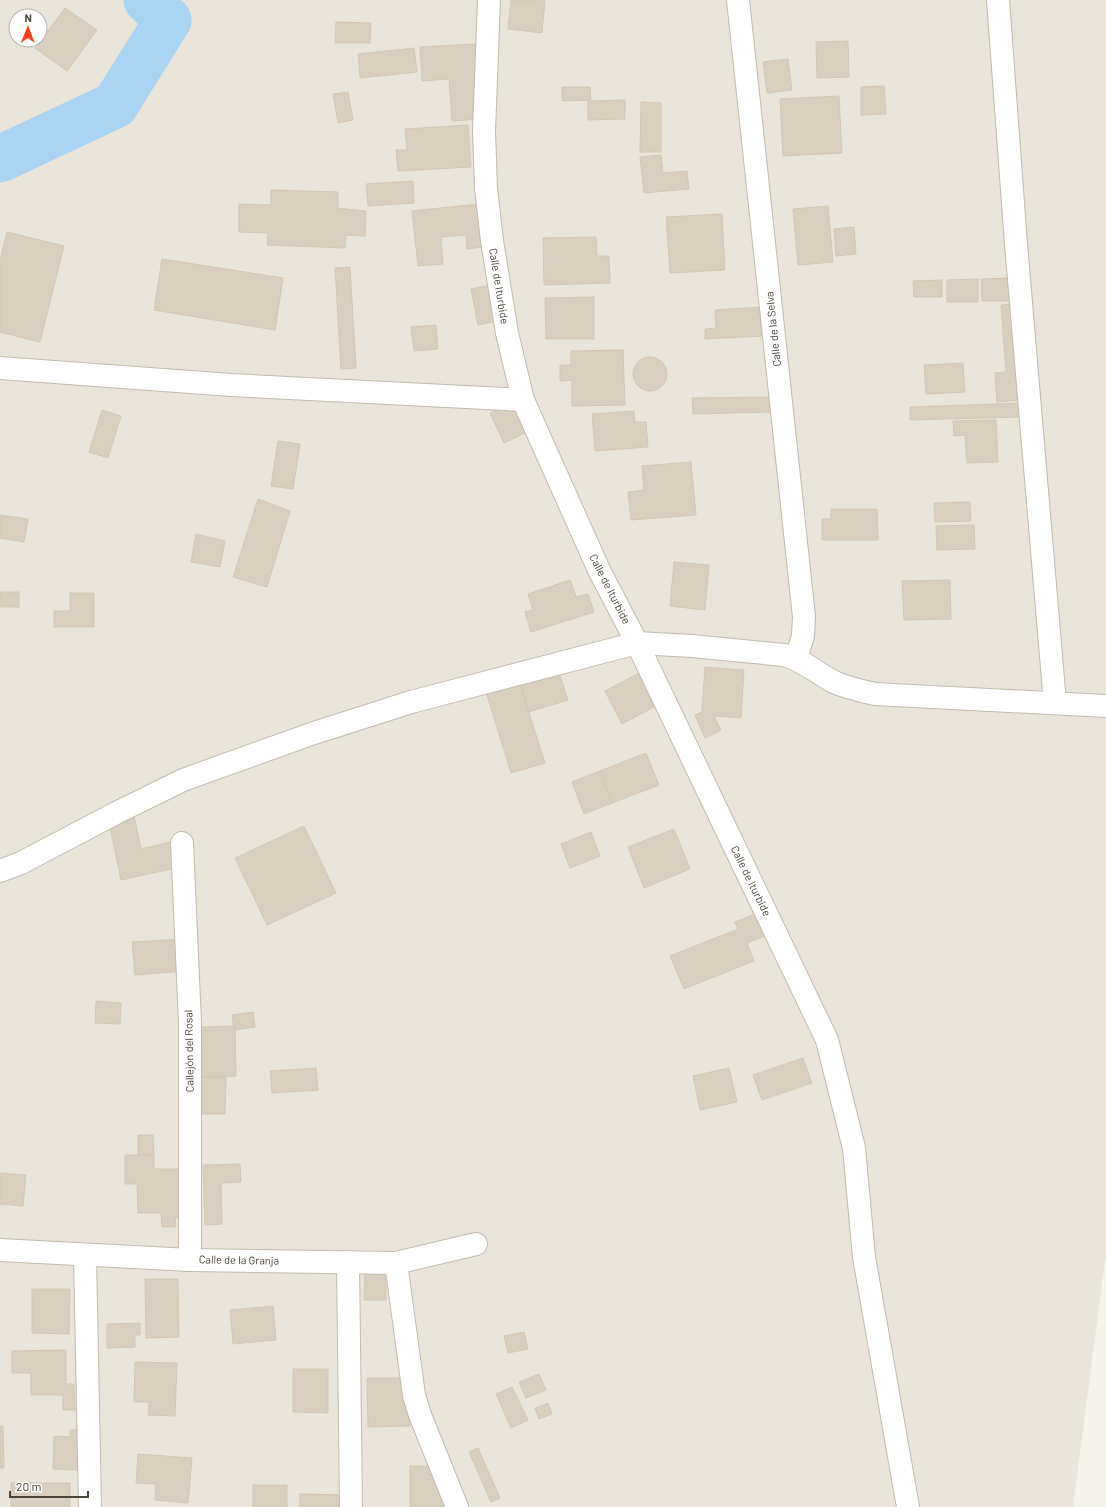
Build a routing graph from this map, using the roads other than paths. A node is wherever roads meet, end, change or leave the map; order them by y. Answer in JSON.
{"nodes":[{"id":1,"x":489,"y":0,"type":"edge"},
{"id":2,"x":738,"y":0,"type":"edge"},
{"id":3,"x":998,"y":0,"type":"edge"},
{"id":4,"x":0,"y":368,"type":"edge"},
{"id":5,"x":523,"y":400,"type":"junction"},
{"id":6,"x":637,"y":643,"type":"junction"},
{"id":7,"x":796,"y":658,"type":"junction"},
{"id":8,"x":1055,"y":703,"type":"junction"},
{"id":9,"x":1106,"y":706,"type":"edge"},
{"id":10,"x":182,"y":843,"type":"dead end"},
{"id":11,"x":0,"y":871,"type":"edge"},
{"id":12,"x":476,"y":1244,"type":"dead end"},
{"id":13,"x":0,"y":1250,"type":"edge"},
{"id":14,"x":86,"y":1255,"type":"junction"},
{"id":15,"x":190,"y":1260,"type":"junction"},
{"id":16,"x":348,"y":1262,"type":"junction"},
{"id":17,"x":396,"y":1263,"type":"junction"},
{"id":18,"x":90,"y":1507,"type":"edge"},
{"id":19,"x":351,"y":1507,"type":"edge"},
{"id":20,"x":457,"y":1507,"type":"edge"},
{"id":21,"x":908,"y":1507,"type":"edge"}],
"edges":[{"from":1,"to":5,"type":"street","name":"Calle de Iturbide"},
{"from":2,"to":7,"type":"street","name":"Calle de la Selva"},
{"from":3,"to":8,"type":"street"},
{"from":4,"to":5,"type":"street"},
{"from":5,"to":6,"type":"street","name":"Calle de Iturbide"},
{"from":6,"to":7,"type":"street"},
{"from":6,"to":11,"type":"street"},
{"from":6,"to":21,"type":"street","name":"Calle de Iturbide"},
{"from":7,"to":8,"type":"street"},
{"from":8,"to":9,"type":"street"},
{"from":10,"to":15,"type":"street","name":"Callejón del Rosal"},
{"from":12,"to":17,"type":"street","name":"Calle de la Granja"},
{"from":13,"to":14,"type":"street","name":"Calle de la Granja"},
{"from":14,"to":15,"type":"street","name":"Calle de la Granja"},
{"from":14,"to":18,"type":"street"},
{"from":15,"to":16,"type":"street","name":"Calle de la Granja"},
{"from":16,"to":17,"type":"street","name":"Calle de la Granja"},
{"from":16,"to":19,"type":"street"},
{"from":17,"to":20,"type":"street"}]}
